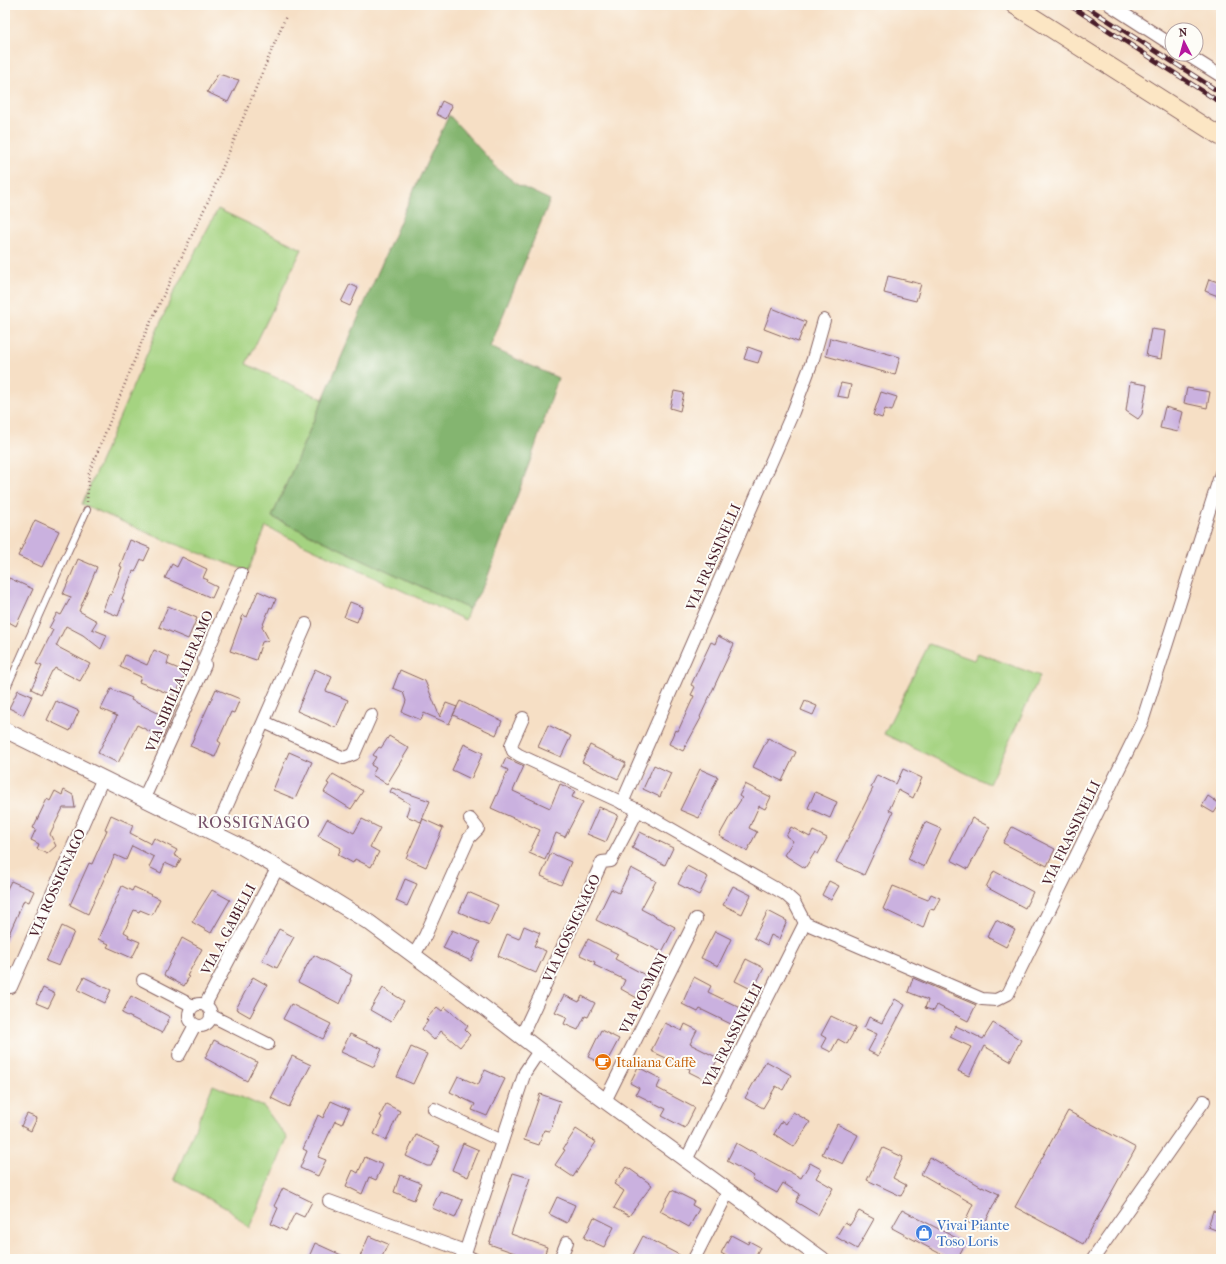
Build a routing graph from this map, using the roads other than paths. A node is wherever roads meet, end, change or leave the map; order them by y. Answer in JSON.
{"nodes":[{"id":1,"x":1014,"y":5,"type":"edge"},
{"id":2,"x":1110,"y":5,"type":"edge"},
{"id":3,"x":1164,"y":40,"type":"edge"},
{"id":4,"x":1199,"y":62,"type":"edge"},
{"id":5,"x":1221,"y":76,"type":"edge"},
{"id":6,"x":1221,"y":137,"type":"edge"},
{"id":7,"x":824,"y":320,"type":"dead end"},
{"id":8,"x":1221,"y":473,"type":"edge"},
{"id":9,"x":87,"y":510,"type":"road end"},
{"id":10,"x":241,"y":574,"type":"dead end"},
{"id":11,"x":306,"y":624,"type":"dead end"},
{"id":12,"x":5,"y":692,"type":"edge"},
{"id":13,"x":371,"y":715,"type":"dead end"},
{"id":14,"x":524,"y":718,"type":"dead end"},
{"id":15,"x":264,"y":722,"type":"junction"},
{"id":16,"x":5,"y":730,"type":"edge"},
{"id":17,"x":103,"y":778,"type":"junction"},
{"id":18,"x":144,"y":798,"type":"junction"},
{"id":19,"x":622,"y":803,"type":"junction"},
{"id":20,"x":638,"y":810,"type":"junction"},
{"id":21,"x":470,"y":820,"type":"dead end"},
{"id":22,"x":215,"y":833,"type":"junction"},
{"id":23,"x":278,"y":868,"type":"junction"},
{"id":24,"x":696,"y":919,"type":"dead end"},
{"id":25,"x":805,"y":923,"type":"junction"},
{"id":26,"x":414,"y":955,"type":"junction"},
{"id":27,"x":143,"y":980,"type":"dead end"},
{"id":28,"x":11,"y":987,"type":"dead end"},
{"id":29,"x":205,"y":1005,"type":"junction"},
{"id":30,"x":193,"y":1006,"type":"junction"},
{"id":31,"x":212,"y":1016,"type":"junction"},
{"id":32,"x":195,"y":1025,"type":"junction"},
{"id":33,"x":521,"y":1037,"type":"junction"},
{"id":34,"x":268,"y":1044,"type":"dead end"},
{"id":35,"x":539,"y":1051,"type":"junction"},
{"id":36,"x":179,"y":1055,"type":"dead end"},
{"id":37,"x":1204,"y":1101,"type":"dead end"},
{"id":38,"x":605,"y":1102,"type":"junction"},
{"id":39,"x":434,"y":1109,"type":"dead end"},
{"id":40,"x":502,"y":1141,"type":"junction"},
{"id":41,"x":686,"y":1160,"type":"junction"},
{"id":42,"x":728,"y":1192,"type":"junction"},
{"id":43,"x":329,"y":1202,"type":"dead end"},
{"id":44,"x":568,"y":1242,"type":"dead end"},
{"id":45,"x":467,"y":1258,"type":"edge"},
{"id":46,"x":560,"y":1259,"type":"edge"},
{"id":47,"x":694,"y":1259,"type":"edge"},
{"id":48,"x":822,"y":1259,"type":"edge"},
{"id":49,"x":1093,"y":1259,"type":"edge"}],
"edges":[{"from":1,"to":6,"type":"main road"},
{"from":2,"to":3,"type":"street"},
{"from":4,"to":5,"type":"street"},
{"from":7,"to":19,"type":"street","name":"VIA FRASSINELLI"},
{"from":8,"to":25,"type":"street","name":"VIA FRASSINELLI"},
{"from":9,"to":12,"type":"lane"},
{"from":10,"to":18,"type":"street","name":"VIA SIBILLA ALERAMO"},
{"from":11,"to":15,"type":"street"},
{"from":13,"to":15,"type":"street"},
{"from":14,"to":19,"type":"street"},
{"from":15,"to":22,"type":"street"},
{"from":16,"to":17,"type":"street"},
{"from":17,"to":18,"type":"street"},
{"from":17,"to":28,"type":"street","name":"VIA ROSSIGNAGO"},
{"from":18,"to":22,"type":"street"},
{"from":19,"to":20,"type":"street"},
{"from":20,"to":25,"type":"street"},
{"from":20,"to":33,"type":"street","name":"VIA ROSSIGNAGO"},
{"from":21,"to":26,"type":"street"},
{"from":22,"to":23,"type":"street"},
{"from":23,"to":26,"type":"street"},
{"from":23,"to":29,"type":"street","name":"VIA A. GABELLI"},
{"from":24,"to":38,"type":"street","name":"VIA ROSMINI"},
{"from":25,"to":41,"type":"street","name":"VIA FRASSINELLI"},
{"from":26,"to":33,"type":"street"},
{"from":27,"to":30,"type":"street"},
{"from":29,"to":30,"type":"street"},
{"from":29,"to":31,"type":"street"},
{"from":30,"to":32,"type":"street"},
{"from":31,"to":32,"type":"street"},
{"from":31,"to":34,"type":"street"},
{"from":32,"to":36,"type":"street"},
{"from":33,"to":35,"type":"street"},
{"from":35,"to":38,"type":"street"},
{"from":35,"to":40,"type":"street"},
{"from":37,"to":49,"type":"street"},
{"from":38,"to":41,"type":"street"},
{"from":39,"to":40,"type":"street"},
{"from":40,"to":45,"type":"street"},
{"from":41,"to":42,"type":"street"},
{"from":42,"to":47,"type":"street"},
{"from":42,"to":48,"type":"street"},
{"from":43,"to":45,"type":"street"},
{"from":44,"to":46,"type":"street"}]}
